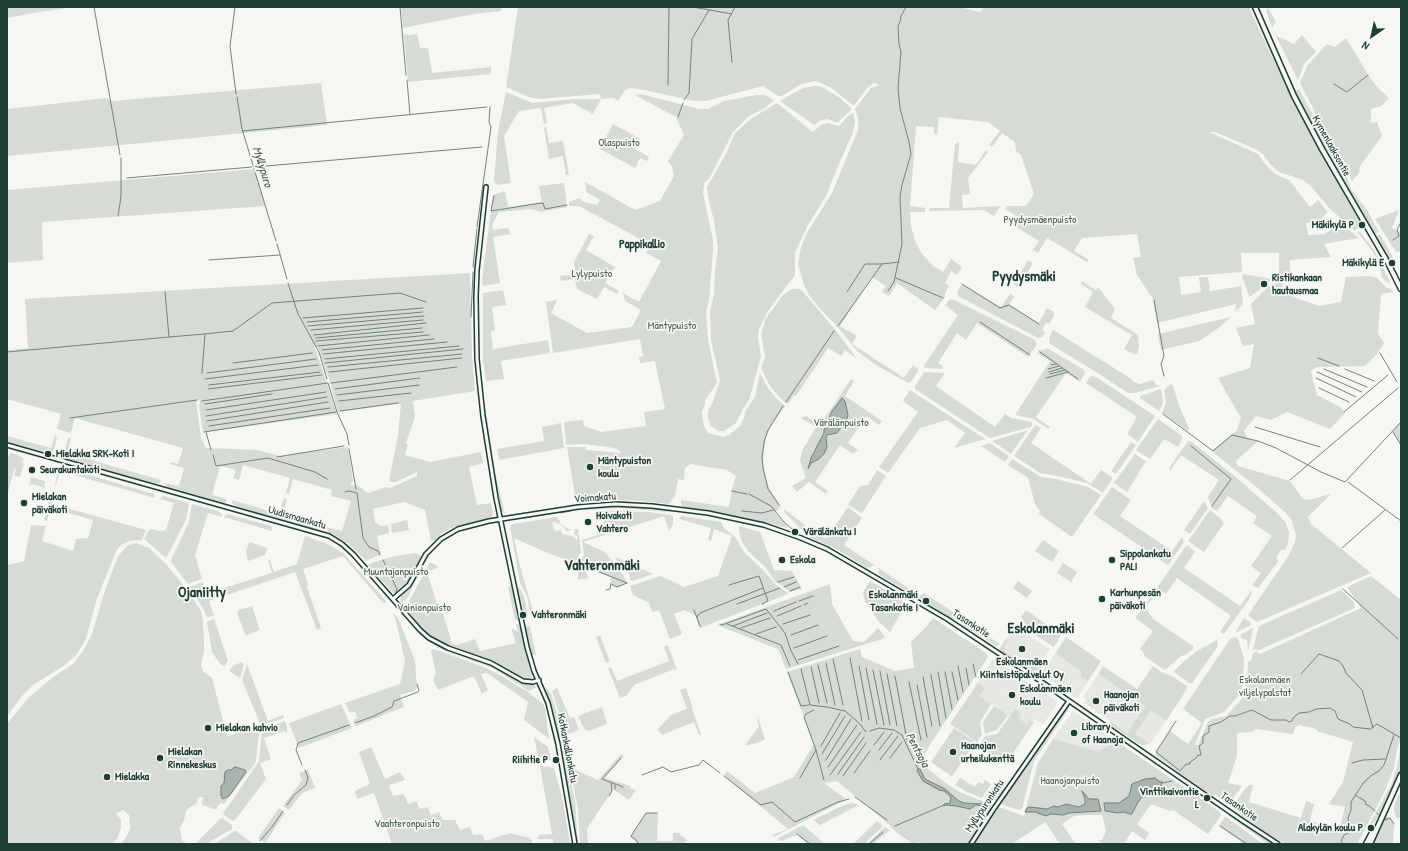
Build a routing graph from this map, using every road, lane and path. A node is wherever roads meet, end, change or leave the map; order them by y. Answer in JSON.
{"nodes":[{"id":1,"x":1255,"y":7,"type":"edge"},
{"id":2,"x":486,"y":187,"type":"dead end"},
{"id":3,"x":1401,"y":289,"type":"edge"},
{"id":4,"x":7,"y":445,"type":"edge"},
{"id":5,"x":501,"y":520,"type":"junction"},
{"id":6,"x":827,"y":549,"type":"joint"},
{"id":7,"x":393,"y":599,"type":"junction"},
{"id":8,"x":539,"y":680,"type":"junction"},
{"id":9,"x":1070,"y":701,"type":"junction"},
{"id":10,"x":1401,"y":775,"type":"edge"},
{"id":11,"x":1384,"y":813,"type":"junction"},
{"id":12,"x":575,"y":844,"type":"edge"},
{"id":13,"x":970,"y":844,"type":"edge"},
{"id":14,"x":1278,"y":844,"type":"edge"},
{"id":15,"x":1366,"y":844,"type":"edge"},
{"id":16,"x":1370,"y":844,"type":"edge"}],
"edges":[{"from":1,"to":3,"type":"main road","name":"Kymenlaaksontie"},
{"from":2,"to":5,"type":"street","name":"Kotkankallionkatu"},
{"from":4,"to":7,"type":"street","name":"Uudismaankatu"},
{"from":5,"to":6,"type":"street","name":"Voimakatu"},
{"from":5,"to":7,"type":"street","name":"Voimakatu"},
{"from":5,"to":8,"type":"street","name":"Kotkankallionkatu"},
{"from":6,"to":9,"type":"street","name":"Tasankotie"},
{"from":7,"to":8,"type":"street","name":"Uudismaankatu"},
{"from":8,"to":12,"type":"street","name":"Kotkankallionkatu"},
{"from":9,"to":13,"type":"street","name":"Myllypuronkatu"},
{"from":9,"to":14,"type":"street","name":"Tasankotie"},
{"from":10,"to":11,"type":"main road"},
{"from":11,"to":15,"type":"main road"},
{"from":11,"to":16,"type":"main road"}]}
